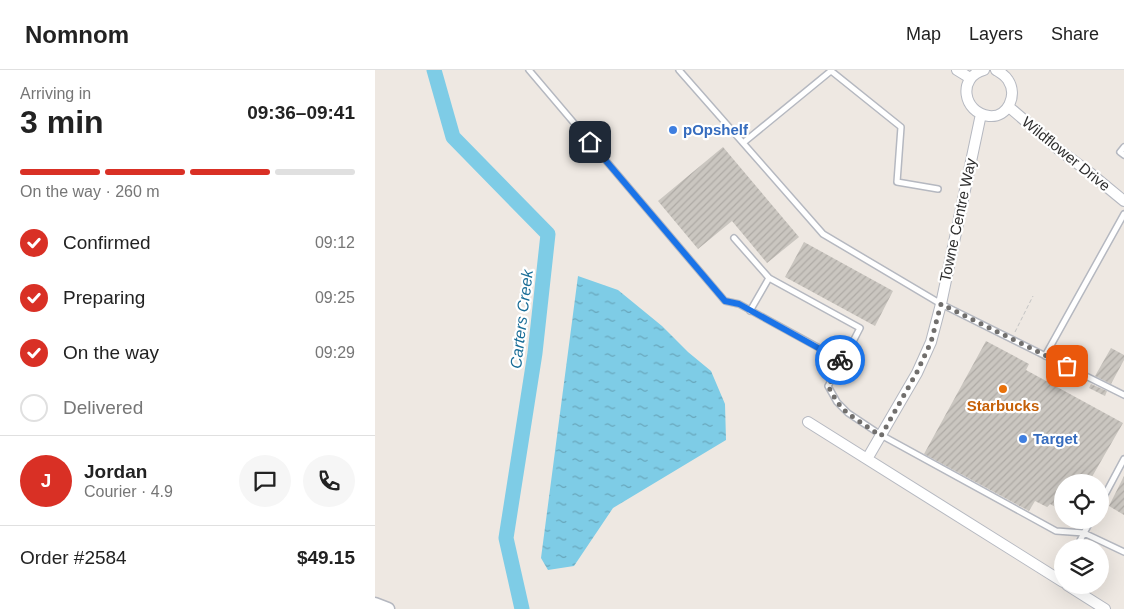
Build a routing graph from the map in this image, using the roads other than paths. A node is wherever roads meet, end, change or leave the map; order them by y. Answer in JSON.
{"nodes":[{"id":1,"x":529,"y":70,"type":"edge"},
{"id":2,"x":679,"y":70,"type":"edge"},
{"id":3,"x":831,"y":70,"type":"edge"},
{"id":4,"x":957,"y":70,"type":"edge"},
{"id":5,"x":984,"y":70,"type":"edge"},
{"id":6,"x":996,"y":70,"type":"edge"},
{"id":7,"x":970,"y":78,"type":"junction"},
{"id":8,"x":1009,"y":107,"type":"junction"},
{"id":9,"x":981,"y":114,"type":"junction"},
{"id":10,"x":743,"y":143,"type":"junction"},
{"id":11,"x":1124,"y":147,"type":"edge"},
{"id":12,"x":1124,"y":155,"type":"edge"},
{"id":13,"x":938,"y":189,"type":"dead end"},
{"id":14,"x":1124,"y":201,"type":"edge"},
{"id":15,"x":1124,"y":214,"type":"edge"},
{"id":16,"x":734,"y":238,"type":"dead end"},
{"id":17,"x":769,"y":278,"type":"junction"},
{"id":18,"x":941,"y":304,"type":"junction"},
{"id":19,"x":750,"y":310,"type":"junction"},
{"id":20,"x":1045,"y":356,"type":"junction"},
{"id":21,"x":843,"y":361,"type":"junction"},
{"id":22,"x":1124,"y":395,"type":"edge"},
{"id":23,"x":808,"y":422,"type":"dead end"},
{"id":24,"x":881,"y":436,"type":"junction"},
{"id":25,"x":867,"y":459,"type":"junction"},
{"id":26,"x":1124,"y":459,"type":"edge"},
{"id":27,"x":1109,"y":487,"type":"edge"},
{"id":28,"x":1086,"y":529,"type":"edge"},
{"id":29,"x":1084,"y":533,"type":"junction"},
{"id":30,"x":1081,"y":539,"type":"edge"},
{"id":31,"x":1124,"y":552,"type":"edge"},
{"id":32,"x":1054,"y":574,"type":"edge"},
{"id":33,"x":1083,"y":594,"type":"edge"},
{"id":34,"x":375,"y":604,"type":"edge"},
{"id":35,"x":388,"y":609,"type":"edge"},
{"id":36,"x":1105,"y":609,"type":"edge"}],
"edges":[{"from":1,"to":19,"type":"lane"},
{"from":2,"to":10,"type":"lane"},
{"from":3,"to":10,"type":"lane"},
{"from":3,"to":13,"type":"lane"},
{"from":4,"to":7,"type":"street"},
{"from":5,"to":7,"type":"street"},
{"from":6,"to":8,"type":"street"},
{"from":7,"to":9,"type":"street"},
{"from":8,"to":9,"type":"street"},
{"from":8,"to":14,"type":"street","name":"Wildflower Drive"},
{"from":9,"to":18,"type":"street","name":"Towne Centre Way"},
{"from":10,"to":18,"type":"lane"},
{"from":11,"to":12,"type":"lane"},
{"from":15,"to":20,"type":"lane"},
{"from":16,"to":17,"type":"lane"},
{"from":17,"to":19,"type":"lane"},
{"from":17,"to":21,"type":"lane"},
{"from":18,"to":20,"type":"lane"},
{"from":18,"to":24,"type":"street","name":"Towne Centre Way"},
{"from":19,"to":21,"type":"lane"},
{"from":20,"to":22,"type":"lane"},
{"from":21,"to":24,"type":"lane"},
{"from":23,"to":25,"type":"street"},
{"from":24,"to":25,"type":"street","name":"Towne Centre Way"},
{"from":24,"to":29,"type":"lane"},
{"from":25,"to":32,"type":"street"},
{"from":26,"to":27,"type":"lane"},
{"from":28,"to":29,"type":"lane"},
{"from":29,"to":30,"type":"lane"},
{"from":29,"to":31,"type":"lane"},
{"from":33,"to":36,"type":"street"},
{"from":34,"to":35,"type":"street"}]}
